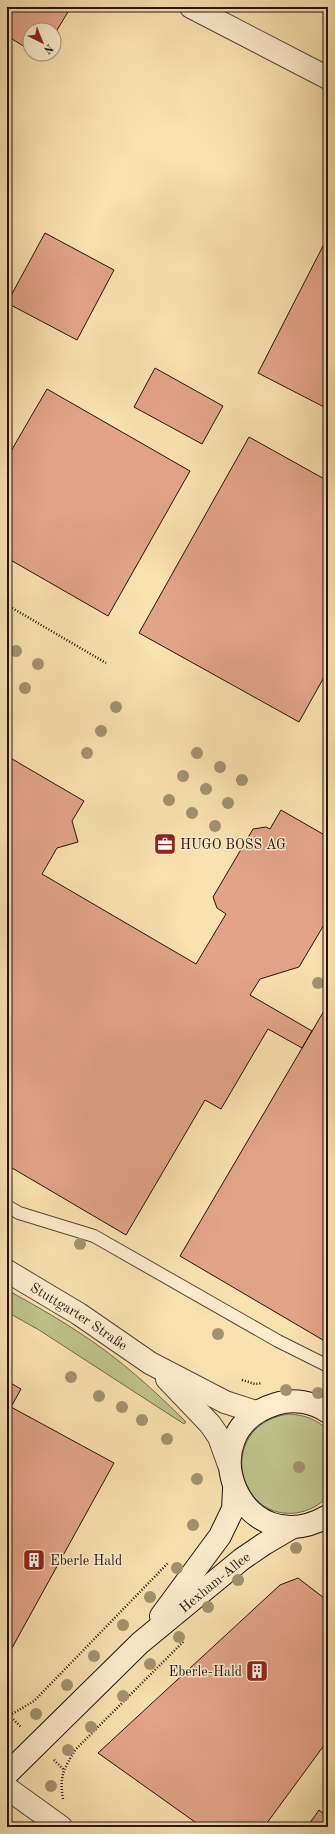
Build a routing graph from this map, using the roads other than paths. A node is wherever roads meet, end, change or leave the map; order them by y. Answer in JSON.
{"nodes":[{"id":1,"x":191,"y":7,"type":"edge"},
{"id":2,"x":328,"y":78,"type":"edge"},
{"id":3,"x":7,"y":1206,"type":"edge"},
{"id":4,"x":7,"y":1271,"type":"edge"},
{"id":5,"x":150,"y":1363,"type":"junction"},
{"id":6,"x":328,"y":1366,"type":"edge"},
{"id":7,"x":256,"y":1412,"type":"junction"},
{"id":8,"x":327,"y":1412,"type":"edge"},
{"id":9,"x":229,"y":1466,"type":"junction"},
{"id":10,"x":234,"y":1490,"type":"junction"},
{"id":11,"x":324,"y":1521,"type":"edge"},
{"id":12,"x":293,"y":1527,"type":"junction"},
{"id":13,"x":140,"y":1643,"type":"junction"},
{"id":14,"x":7,"y":1774,"type":"edge"},
{"id":15,"x":7,"y":1788,"type":"edge"},
{"id":16,"x":54,"y":1822,"type":"edge"}],
"edges":[{"from":1,"to":2,"type":"main road"},
{"from":3,"to":6,"type":"lane"},
{"from":4,"to":5,"type":"main road","name":"Stuttgarter Straße"},
{"from":5,"to":7,"type":"main road","name":"Stuttgarter Straße"},
{"from":5,"to":9,"type":"main road","name":"Stuttgarter Straße"},
{"from":7,"to":8,"type":"main road"},
{"from":7,"to":9,"type":"main road"},
{"from":9,"to":10,"type":"main road"},
{"from":10,"to":12,"type":"main road"},
{"from":10,"to":13,"type":"main road","name":"Hexham-Allee"},
{"from":11,"to":12,"type":"main road"},
{"from":12,"to":13,"type":"main road","name":"Hexham-Allee"},
{"from":13,"to":14,"type":"main road","name":"Hexham-Allee"},
{"from":15,"to":16,"type":"main road"}]}
